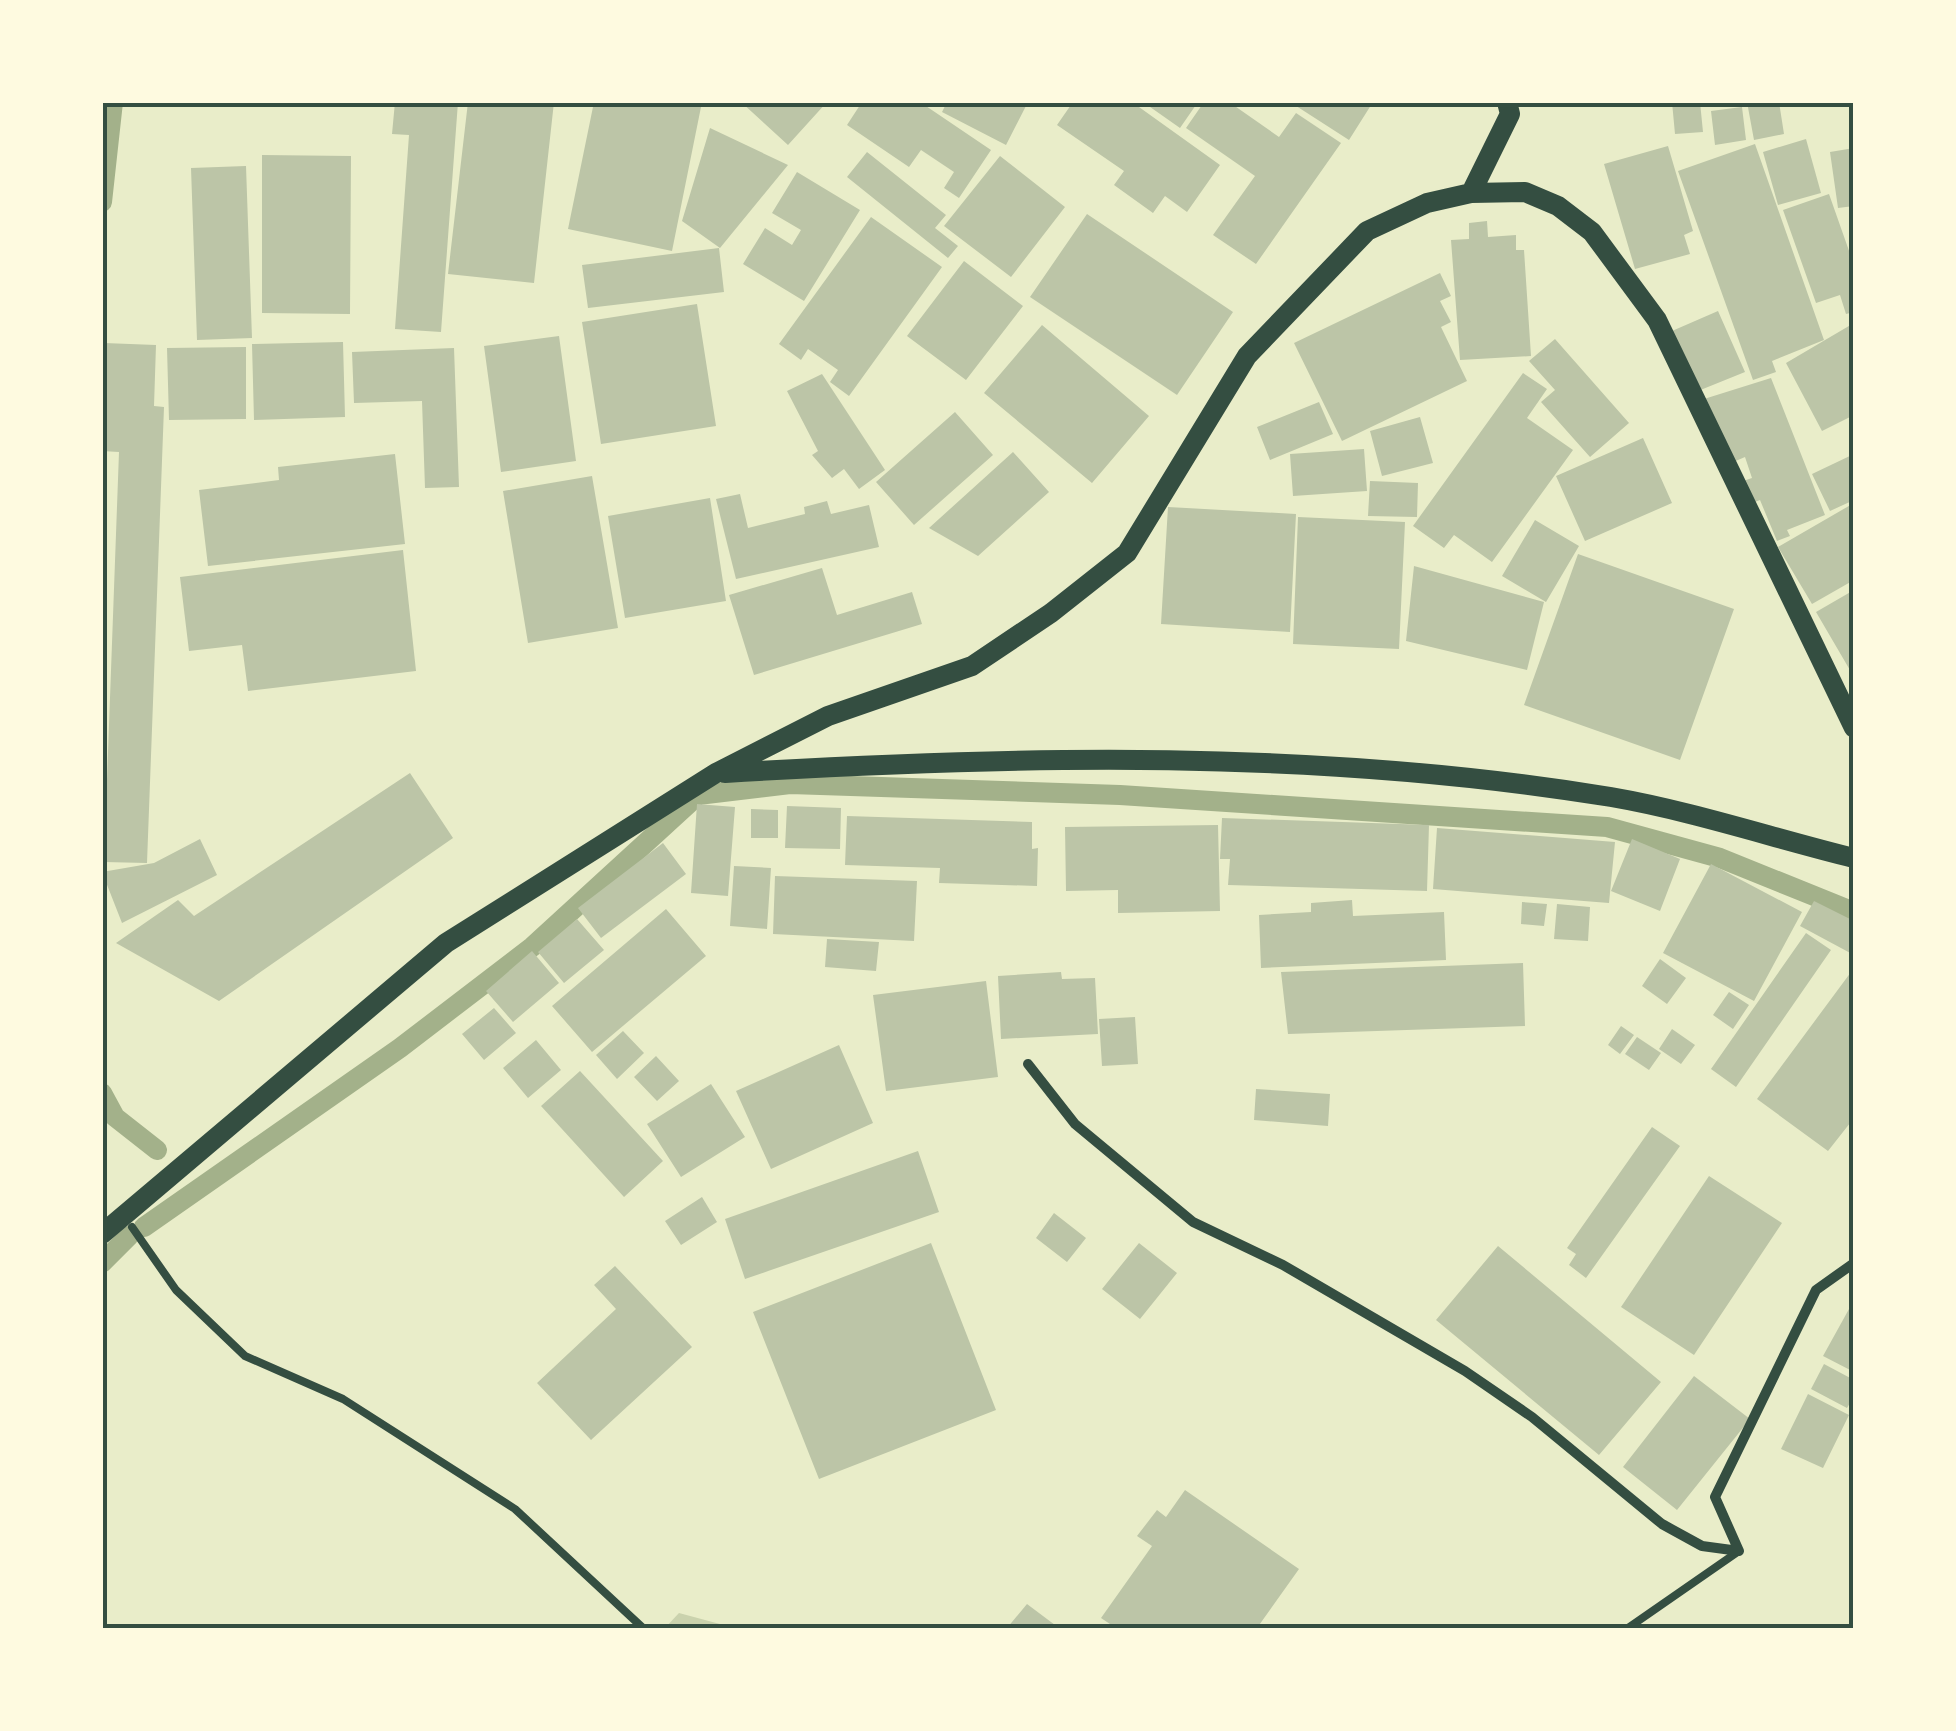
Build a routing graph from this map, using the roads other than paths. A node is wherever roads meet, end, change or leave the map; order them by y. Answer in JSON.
{"nodes":[{"id":1,"x":1508,"y":102,"type":"edge"},
{"id":2,"x":1471,"y":193,"type":"junction"},
{"id":3,"x":1854,"y":728,"type":"edge"},
{"id":4,"x":716,"y":774,"type":"junction"},
{"id":5,"x":1854,"y":858,"type":"edge"},
{"id":6,"x":1028,"y":1064,"type":"dead end"},
{"id":7,"x":132,"y":1226,"type":"dead end"},
{"id":8,"x":102,"y":1234,"type":"edge"},
{"id":9,"x":1854,"y":1262,"type":"edge"},
{"id":10,"x":1739,"y":1551,"type":"junction"},
{"id":11,"x":643,"y":1628,"type":"edge"},
{"id":12,"x":1628,"y":1628,"type":"edge"}],
"edges":[{"from":1,"to":2,"type":"main road"},
{"from":2,"to":3,"type":"main road"},
{"from":2,"to":4,"type":"main road"},
{"from":4,"to":5,"type":"main road"},
{"from":4,"to":8,"type":"main road"},
{"from":6,"to":10,"type":"street"},
{"from":7,"to":11,"type":"lane"},
{"from":9,"to":10,"type":"street"},
{"from":10,"to":12,"type":"lane"}]}
